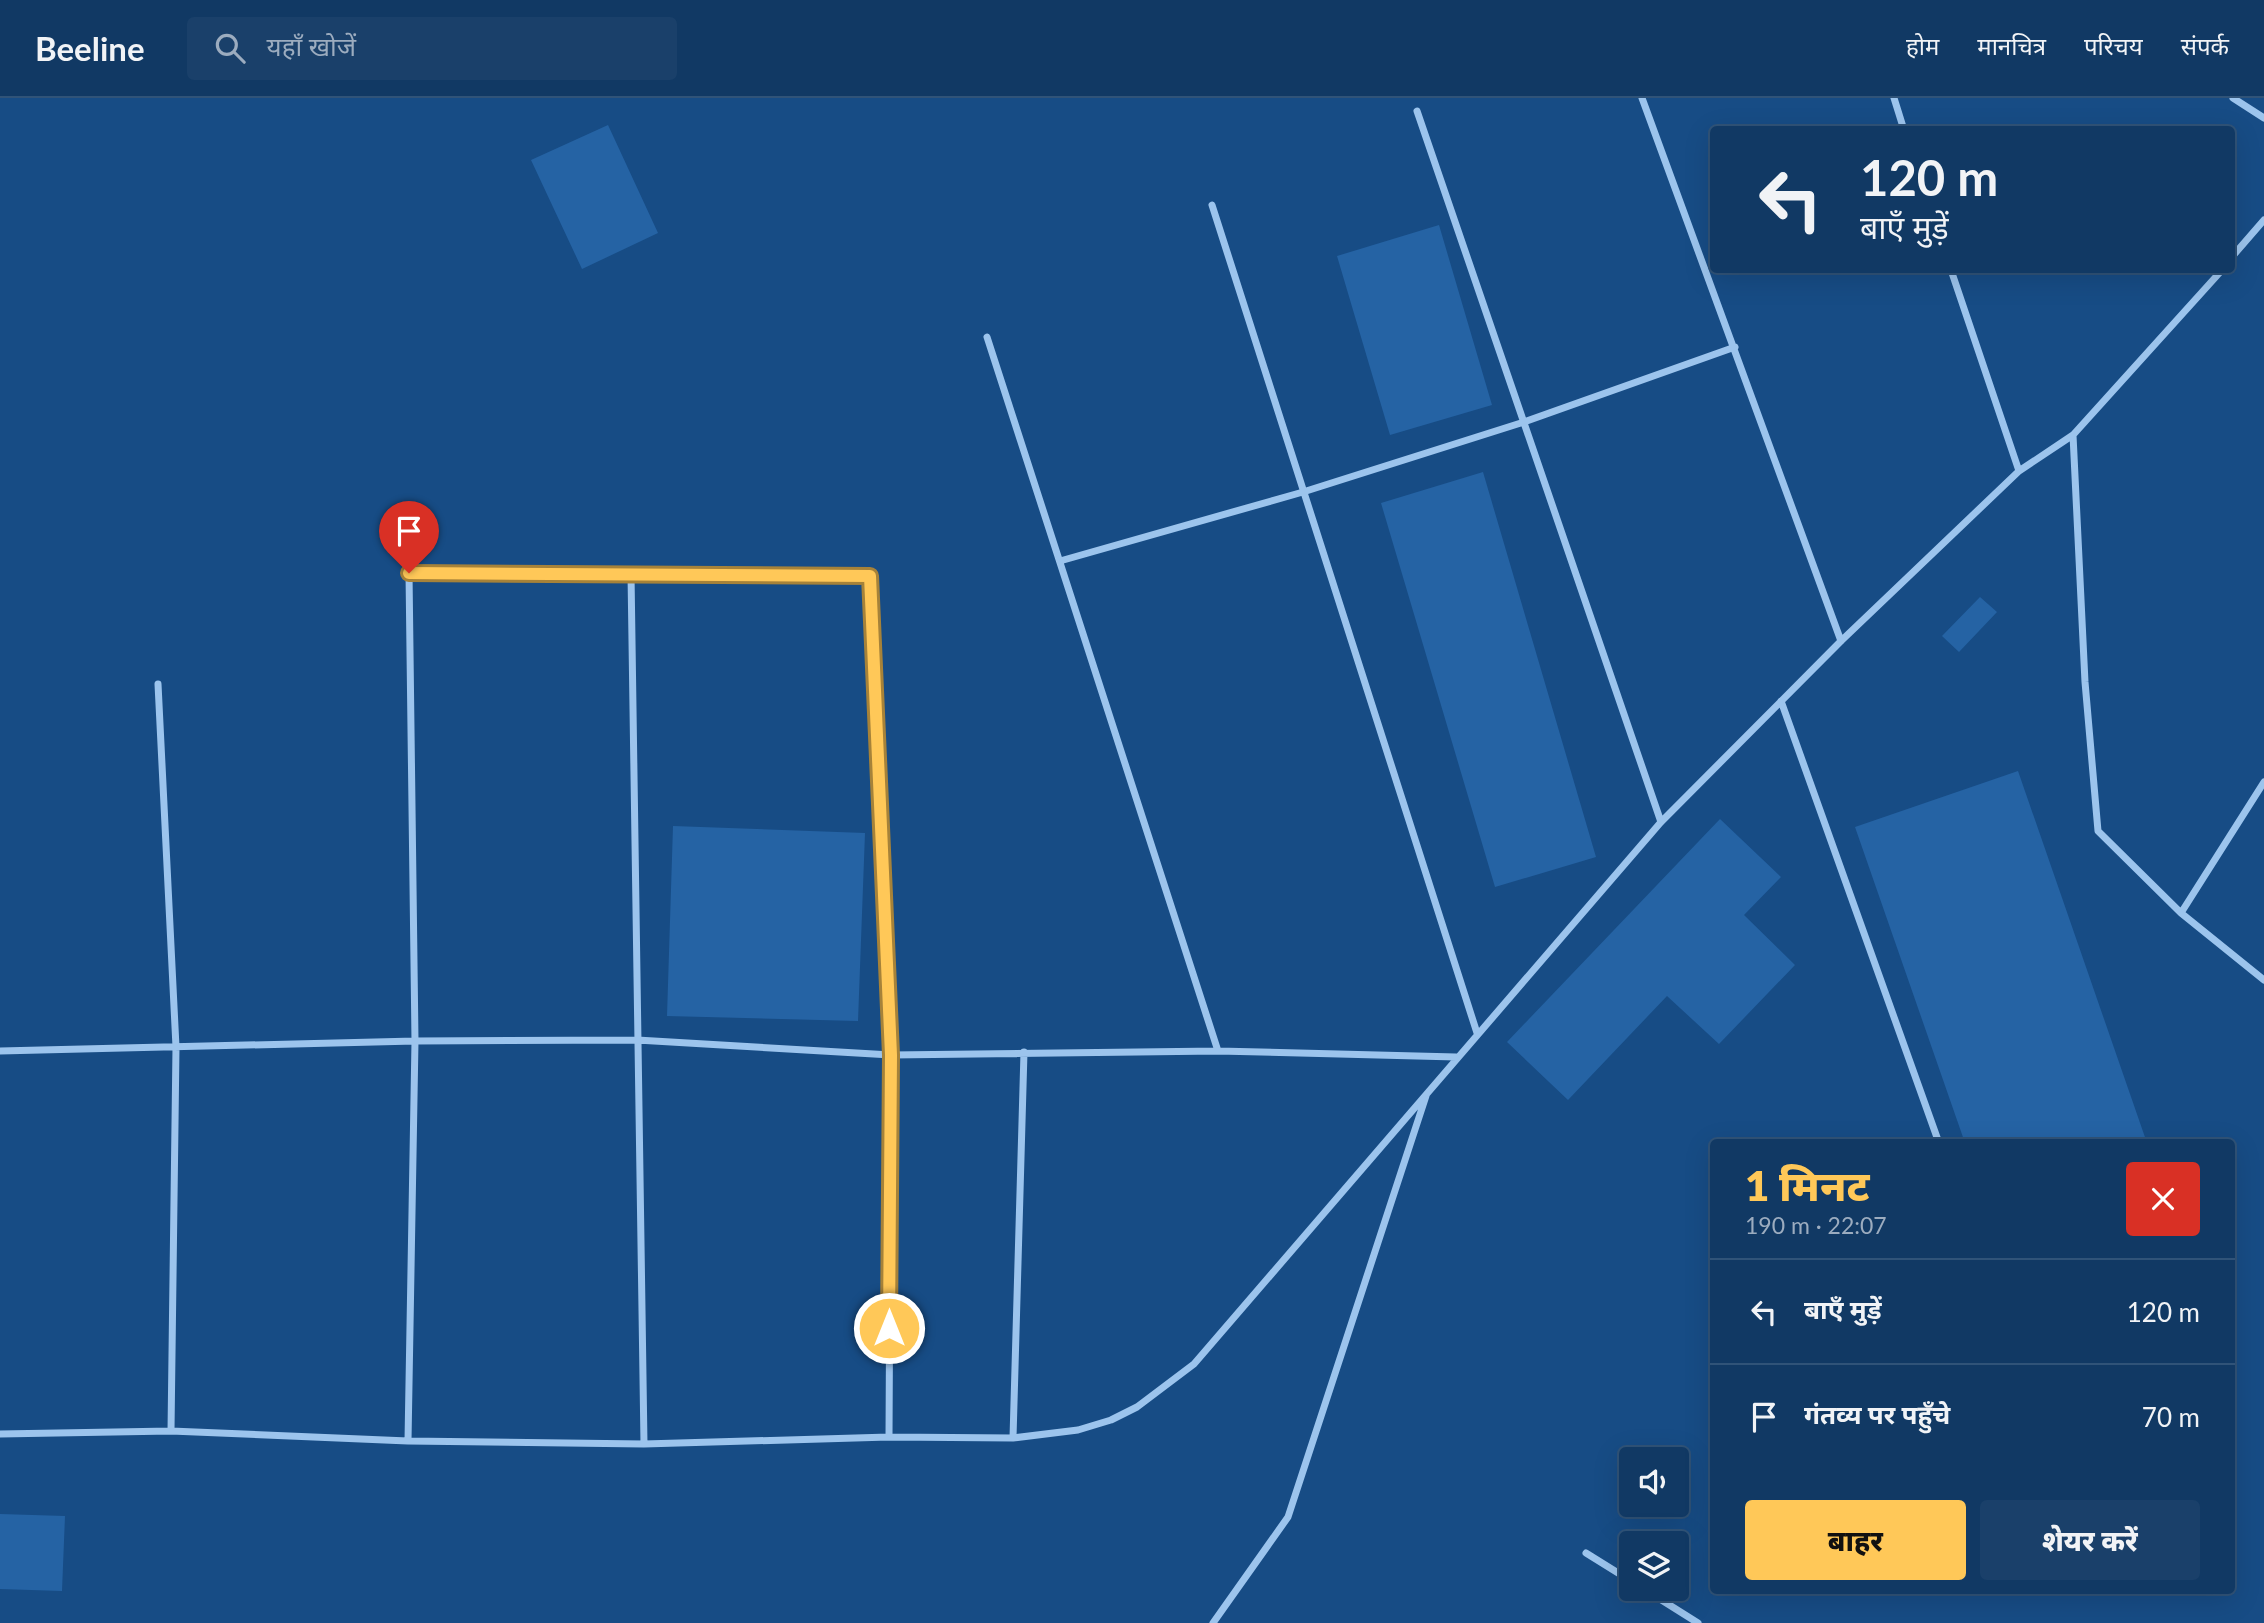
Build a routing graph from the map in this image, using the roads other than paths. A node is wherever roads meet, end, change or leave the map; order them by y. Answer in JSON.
{"nodes":[{"id":1,"x":1642,"y":98,"type":"edge"},
{"id":2,"x":1894,"y":98,"type":"edge"},
{"id":3,"x":2234,"y":98,"type":"edge"},
{"id":4,"x":1417,"y":111,"type":"dead end"},
{"id":5,"x":2264,"y":118,"type":"edge"},
{"id":6,"x":1903,"y":126,"type":"edge"},
{"id":7,"x":1212,"y":205,"type":"dead end"},
{"id":8,"x":2264,"y":220,"type":"edge"},
{"id":9,"x":2235,"y":253,"type":"edge"},
{"id":10,"x":1952,"y":273,"type":"edge"},
{"id":11,"x":2218,"y":273,"type":"edge"},
{"id":12,"x":987,"y":337,"type":"dead end"},
{"id":13,"x":1735,"y":347,"type":"junction"},
{"id":14,"x":1524,"y":422,"type":"junction"},
{"id":15,"x":2073,"y":435,"type":"junction"},
{"id":16,"x":2019,"y":471,"type":"junction"},
{"id":17,"x":1303,"y":492,"type":"junction"},
{"id":18,"x":1060,"y":561,"type":"junction"},
{"id":19,"x":631,"y":574,"type":"junction"},
{"id":20,"x":1842,"y":641,"type":"junction"},
{"id":21,"x":158,"y":684,"type":"dead end"},
{"id":22,"x":1781,"y":701,"type":"junction"},
{"id":23,"x":2264,"y":782,"type":"edge"},
{"id":24,"x":1661,"y":822,"type":"junction"},
{"id":25,"x":2181,"y":913,"type":"junction"},
{"id":26,"x":2264,"y":980,"type":"edge"},
{"id":27,"x":1477,"y":1033,"type":"junction"},
{"id":28,"x":637,"y":1040,"type":"junction"},
{"id":29,"x":415,"y":1041,"type":"junction"},
{"id":30,"x":176,"y":1047,"type":"junction"},
{"id":31,"x":0,"y":1051,"type":"edge"},
{"id":32,"x":1218,"y":1051,"type":"junction"},
{"id":33,"x":1024,"y":1052,"type":"junction"},
{"id":34,"x":891,"y":1055,"type":"junction"},
{"id":35,"x":1456,"y":1057,"type":"junction"},
{"id":36,"x":1428,"y":1090,"type":"junction"},
{"id":37,"x":1938,"y":1139,"type":"edge"},
{"id":38,"x":171,"y":1431,"type":"junction"},
{"id":39,"x":0,"y":1434,"type":"edge"},
{"id":40,"x":889,"y":1437,"type":"junction"},
{"id":41,"x":1013,"y":1438,"type":"junction"},
{"id":42,"x":408,"y":1441,"type":"junction"},
{"id":43,"x":643,"y":1444,"type":"junction"},
{"id":44,"x":1586,"y":1553,"type":"dead end"},
{"id":45,"x":1619,"y":1574,"type":"edge"},
{"id":46,"x":1663,"y":1601,"type":"edge"},
{"id":47,"x":1213,"y":1623,"type":"edge"},
{"id":48,"x":1698,"y":1623,"type":"edge"}],
"edges":[{"from":1,"to":13,"type":"street"},
{"from":2,"to":6,"type":"street"},
{"from":3,"to":5,"type":"street"},
{"from":4,"to":14,"type":"street"},
{"from":7,"to":17,"type":"street"},
{"from":8,"to":9,"type":"street"},
{"from":10,"to":16,"type":"street"},
{"from":11,"to":15,"type":"street"},
{"from":12,"to":18,"type":"street"},
{"from":13,"to":14,"type":"street"},
{"from":13,"to":20,"type":"street"},
{"from":14,"to":17,"type":"street"},
{"from":14,"to":24,"type":"street"},
{"from":15,"to":16,"type":"street"},
{"from":15,"to":25,"type":"street"},
{"from":16,"to":20,"type":"street"},
{"from":17,"to":18,"type":"street"},
{"from":17,"to":27,"type":"street"},
{"from":18,"to":32,"type":"street"},
{"from":19,"to":28,"type":"street"},
{"from":19,"to":29,"type":"street"},
{"from":19,"to":34,"type":"street"},
{"from":20,"to":22,"type":"street"},
{"from":21,"to":30,"type":"street"},
{"from":22,"to":24,"type":"street"},
{"from":22,"to":37,"type":"street"},
{"from":23,"to":25,"type":"street"},
{"from":24,"to":27,"type":"street"},
{"from":25,"to":26,"type":"street"},
{"from":27,"to":35,"type":"street"},
{"from":28,"to":29,"type":"street"},
{"from":28,"to":34,"type":"street"},
{"from":28,"to":43,"type":"street"},
{"from":29,"to":30,"type":"street"},
{"from":29,"to":42,"type":"street"},
{"from":30,"to":31,"type":"street"},
{"from":30,"to":38,"type":"street"},
{"from":32,"to":33,"type":"street"},
{"from":32,"to":35,"type":"street"},
{"from":33,"to":34,"type":"street"},
{"from":33,"to":41,"type":"street"},
{"from":34,"to":40,"type":"street"},
{"from":35,"to":36,"type":"street"},
{"from":36,"to":41,"type":"street"},
{"from":36,"to":47,"type":"street"},
{"from":38,"to":39,"type":"street"},
{"from":38,"to":42,"type":"street"},
{"from":40,"to":41,"type":"street"},
{"from":40,"to":43,"type":"street"},
{"from":42,"to":43,"type":"street"},
{"from":44,"to":45,"type":"street"},
{"from":46,"to":48,"type":"street"}]}
